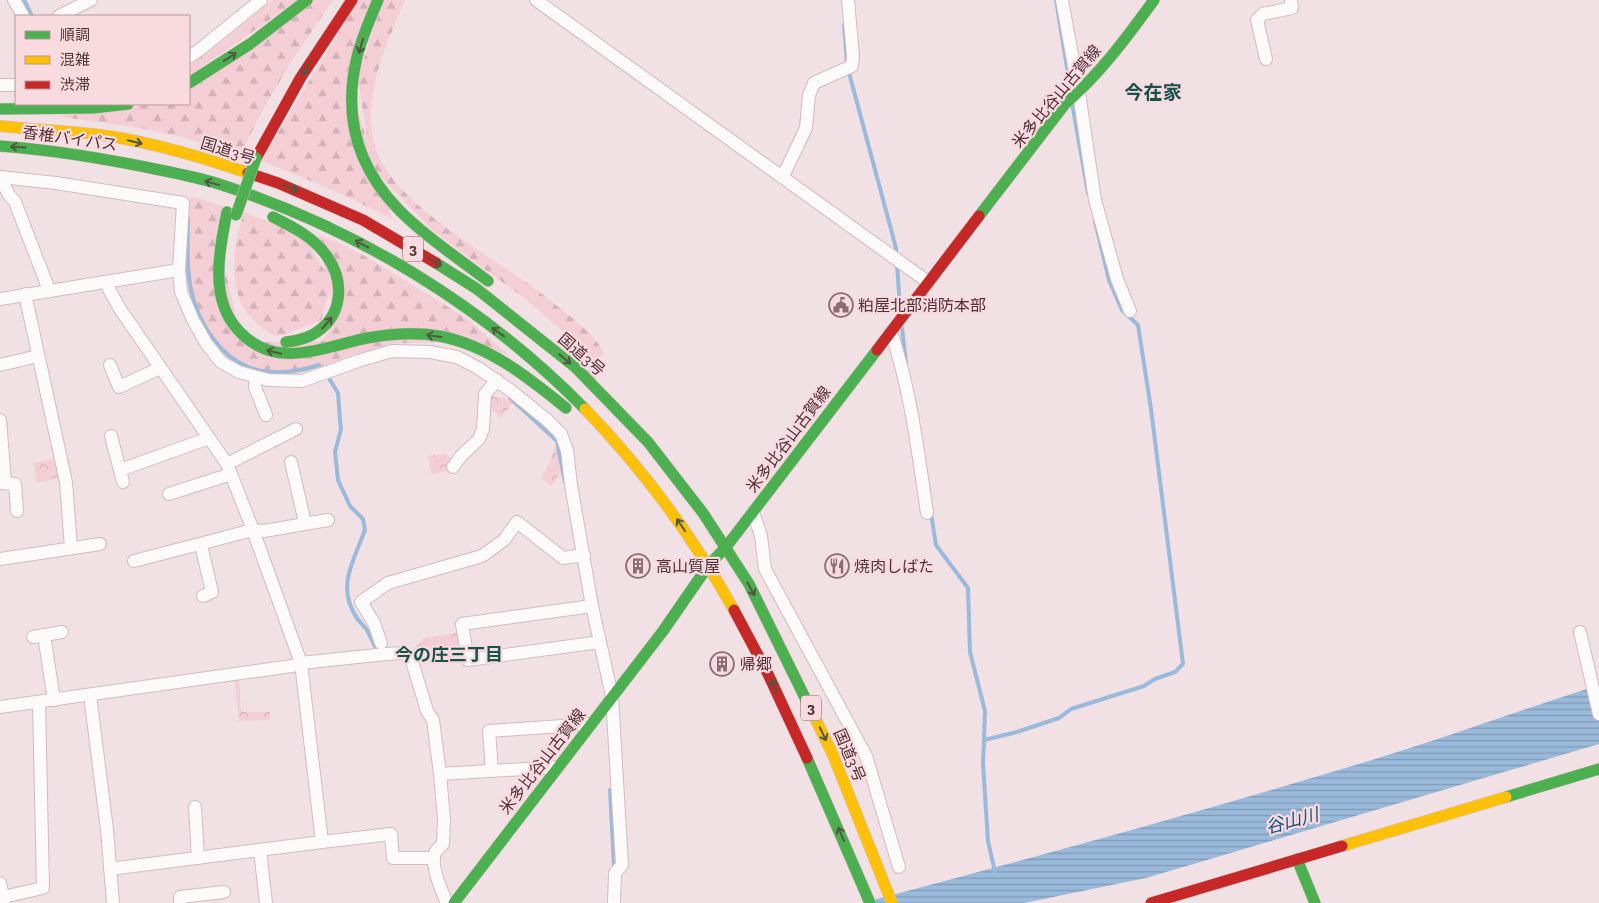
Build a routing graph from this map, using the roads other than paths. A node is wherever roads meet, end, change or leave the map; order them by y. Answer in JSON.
{"nodes":[{"id":1,"x":14,"y":0,"type":"edge"},
{"id":2,"x":91,"y":0,"type":"edge"},
{"id":3,"x":261,"y":0,"type":"edge"},
{"id":4,"x":307,"y":0,"type":"edge"},
{"id":5,"x":341,"y":0,"type":"edge"},
{"id":6,"x":352,"y":0,"type":"edge"},
{"id":7,"x":378,"y":0,"type":"edge"},
{"id":8,"x":536,"y":0,"type":"edge"},
{"id":9,"x":848,"y":0,"type":"edge"},
{"id":10,"x":1062,"y":0,"type":"edge"},
{"id":11,"x":1154,"y":0,"type":"edge"},
{"id":12,"x":1292,"y":0,"type":"edge"},
{"id":13,"x":22,"y":15,"type":"edge"},
{"id":14,"x":61,"y":15,"type":"edge"},
{"id":15,"x":190,"y":55,"type":"edge"},
{"id":16,"x":1266,"y":59,"type":"dead end"},
{"id":17,"x":190,"y":82,"type":"edge"},
{"id":18,"x":0,"y":85,"type":"edge"},
{"id":19,"x":15,"y":85,"type":"edge"},
{"id":20,"x":1079,"y":93,"type":"junction"},
{"id":21,"x":120,"y":105,"type":"edge"},
{"id":22,"x":0,"y":109,"type":"edge"},
{"id":23,"x":0,"y":126,"type":"edge"},
{"id":24,"x":0,"y":146,"type":"edge"},
{"id":25,"x":252,"y":156,"type":"junction"},
{"id":26,"x":135,"y":164,"type":"junction"},
{"id":27,"x":783,"y":176,"type":"junction"},
{"id":28,"x":0,"y":177,"type":"edge"},
{"id":29,"x":197,"y":189,"type":"dead end"},
{"id":30,"x":233,"y":201,"type":"dead end"},
{"id":31,"x":232,"y":213,"type":"junction"},
{"id":32,"x":179,"y":270,"type":"junction"},
{"id":33,"x":106,"y":282,"type":"junction"},
{"id":34,"x":928,"y":282,"type":"junction"},
{"id":35,"x":497,"y":288,"type":"dead end"},
{"id":36,"x":48,"y":290,"type":"junction"},
{"id":37,"x":25,"y":294,"type":"junction"},
{"id":38,"x":0,"y":298,"type":"edge"},
{"id":39,"x":518,"y":307,"type":"dead end"},
{"id":40,"x":1130,"y":311,"type":"dead end"},
{"id":41,"x":891,"y":332,"type":"junction"},
{"id":42,"x":546,"y":343,"type":"junction"},
{"id":43,"x":38,"y":356,"type":"junction"},
{"id":44,"x":0,"y":365,"type":"edge"},
{"id":45,"x":110,"y":365,"type":"dead end"},
{"id":46,"x":160,"y":368,"type":"junction"},
{"id":47,"x":256,"y":376,"type":"junction"},
{"id":48,"x":497,"y":380,"type":"junction"},
{"id":49,"x":557,"y":409,"type":"dead end"},
{"id":50,"x":266,"y":415,"type":"dead end"},
{"id":51,"x":0,"y":420,"type":"edge"},
{"id":52,"x":547,"y":420,"type":"junction"},
{"id":53,"x":296,"y":429,"type":"dead end"},
{"id":54,"x":111,"y":436,"type":"dead end"},
{"id":55,"x":612,"y":436,"type":"junction"},
{"id":56,"x":209,"y":438,"type":"junction"},
{"id":57,"x":291,"y":462,"type":"dead end"},
{"id":58,"x":454,"y":467,"type":"dead end"},
{"id":59,"x":229,"y":469,"type":"junction"},
{"id":60,"x":2,"y":482,"type":"edge"},
{"id":61,"x":169,"y":494,"type":"dead end"},
{"id":62,"x":17,"y":511,"type":"dead end"},
{"id":63,"x":753,"y":512,"type":"junction"},
{"id":64,"x":927,"y":513,"type":"dead end"},
{"id":65,"x":328,"y":520,"type":"dead end"},
{"id":66,"x":305,"y":523,"type":"junction"},
{"id":67,"x":253,"y":530,"type":"junction"},
{"id":68,"x":100,"y":544,"type":"dead end"},
{"id":69,"x":201,"y":545,"type":"junction"},
{"id":70,"x":726,"y":547,"type":"junction"},
{"id":71,"x":71,"y":548,"type":"junction"},
{"id":72,"x":584,"y":555,"type":"junction"},
{"id":73,"x":0,"y":559,"type":"edge"},
{"id":74,"x":134,"y":561,"type":"dead end"},
{"id":75,"x":708,"y":566,"type":"junction"},
{"id":76,"x":203,"y":596,"type":"dead end"},
{"id":77,"x":592,"y":606,"type":"junction"},
{"id":78,"x":62,"y":632,"type":"dead end"},
{"id":79,"x":1580,"y":632,"type":"dead end"},
{"id":80,"x":600,"y":642,"type":"junction"},
{"id":81,"x":381,"y":644,"type":"dead end"},
{"id":82,"x":301,"y":663,"type":"junction"},
{"id":83,"x":90,"y":695,"type":"junction"},
{"id":84,"x":612,"y":696,"type":"junction"},
{"id":85,"x":54,"y":700,"type":"junction"},
{"id":86,"x":39,"y":702,"type":"junction"},
{"id":87,"x":0,"y":707,"type":"edge"},
{"id":88,"x":1599,"y":714,"type":"edge"},
{"id":89,"x":591,"y":724,"type":"junction"},
{"id":90,"x":558,"y":766,"type":"junction"},
{"id":91,"x":1599,"y":769,"type":"edge"},
{"id":92,"x":492,"y":771,"type":"junction"},
{"id":93,"x":440,"y":774,"type":"junction"},
{"id":94,"x":195,"y":807,"type":"dead end"},
{"id":95,"x":322,"y":842,"type":"junction"},
{"id":96,"x":260,"y":850,"type":"junction"},
{"id":97,"x":198,"y":858,"type":"junction"},
{"id":98,"x":434,"y":858,"type":"junction"},
{"id":99,"x":1297,"y":859,"type":"junction"},
{"id":100,"x":899,"y":867,"type":"dead end"},
{"id":101,"x":110,"y":870,"type":"junction"},
{"id":102,"x":0,"y":883,"type":"edge"},
{"id":103,"x":224,"y":892,"type":"dead end"},
{"id":104,"x":3,"y":901,"type":"edge"},
{"id":105,"x":113,"y":903,"type":"edge"},
{"id":106,"x":180,"y":903,"type":"edge"},
{"id":107,"x":266,"y":903,"type":"edge"},
{"id":108,"x":447,"y":903,"type":"edge"},
{"id":109,"x":454,"y":903,"type":"edge"},
{"id":110,"x":614,"y":903,"type":"edge"},
{"id":111,"x":870,"y":903,"type":"edge"},
{"id":112,"x":892,"y":903,"type":"edge"},
{"id":113,"x":1151,"y":903,"type":"edge"},
{"id":114,"x":1314,"y":903,"type":"edge"}],
"edges":[{"from":1,"to":13,"type":"street"},
{"from":2,"to":14,"type":"street"},
{"from":3,"to":15,"type":"street"},
{"from":17,"to":4,"type":"main road","one_way":true},
{"from":5,"to":25,"type":"main road"},
{"from":6,"to":25,"type":"main road","one_way":true},
{"from":7,"to":35,"type":"main road","one_way":true},
{"from":8,"to":27,"type":"street"},
{"from":9,"to":27,"type":"street"},
{"from":10,"to":20,"type":"street"},
{"from":11,"to":20,"type":"main road","name":"米多比谷山古賀線"},
{"from":12,"to":16,"type":"street"},
{"from":18,"to":19,"type":"street"},
{"from":20,"to":34,"type":"main road","name":"米多比谷山古賀線"},
{"from":20,"to":40,"type":"street"},
{"from":21,"to":22,"type":"main road"},
{"from":23,"to":42,"type":"main road","name":"国道3号","number":"3","one_way":true},
{"from":26,"to":24,"type":"main road","name":"香椎バイパス","number":"3","one_way":true},
{"from":25,"to":31,"type":"main road"},
{"from":26,"to":29,"type":"main road"},
{"from":55,"to":26,"type":"main road","number":"3","one_way":true},
{"from":27,"to":34,"type":"street"},
{"from":28,"to":32,"type":"street"},
{"from":28,"to":36,"type":"street"},
{"from":31,"to":30,"type":"main road","one_way":true},
{"from":55,"to":31,"type":"main road","one_way":true},
{"from":32,"to":33,"type":"street"},
{"from":32,"to":47,"type":"street"},
{"from":33,"to":36,"type":"street"},
{"from":33,"to":46,"type":"street"},
{"from":34,"to":41,"type":"main road","name":"米多比谷山古賀線"},
{"from":36,"to":37,"type":"street"},
{"from":37,"to":38,"type":"street"},
{"from":37,"to":43,"type":"street"},
{"from":39,"to":42,"type":"main road"},
{"from":41,"to":63,"type":"main road","name":"米多比谷山古賀線"},
{"from":41,"to":64,"type":"street"},
{"from":42,"to":70,"type":"main road","name":"国道3号","number":"3","one_way":true},
{"from":43,"to":44,"type":"street"},
{"from":43,"to":71,"type":"street"},
{"from":45,"to":46,"type":"street"},
{"from":46,"to":56,"type":"street"},
{"from":47,"to":48,"type":"street"},
{"from":47,"to":50,"type":"street"},
{"from":48,"to":52,"type":"street"},
{"from":48,"to":58,"type":"street"},
{"from":49,"to":52,"type":"street"},
{"from":51,"to":60,"type":"street"},
{"from":52,"to":72,"type":"street"},
{"from":53,"to":59,"type":"street"},
{"from":54,"to":56,"type":"street"},
{"from":75,"to":55,"type":"main road","number":"3","one_way":true},
{"from":56,"to":59,"type":"street"},
{"from":57,"to":66,"type":"street"},
{"from":59,"to":61,"type":"street"},
{"from":59,"to":67,"type":"street"},
{"from":60,"to":62,"type":"street"},
{"from":63,"to":70,"type":"main road","name":"米多比谷山古賀線"},
{"from":63,"to":100,"type":"street"},
{"from":65,"to":66,"type":"street"},
{"from":66,"to":67,"type":"street"},
{"from":67,"to":69,"type":"street"},
{"from":67,"to":82,"type":"street"},
{"from":68,"to":71,"type":"street"},
{"from":69,"to":74,"type":"street"},
{"from":69,"to":76,"type":"street"},
{"from":70,"to":75,"type":"main road","name":"米多比谷山古賀線"},
{"from":70,"to":112,"type":"main road","name":"国道3号","number":"3","one_way":true},
{"from":71,"to":73,"type":"street"},
{"from":72,"to":77,"type":"street"},
{"from":72,"to":81,"type":"street"},
{"from":75,"to":84,"type":"main road","name":"米多比谷山古賀線"},
{"from":111,"to":75,"type":"main road","number":"3","one_way":true},
{"from":77,"to":80,"type":"street"},
{"from":77,"to":80,"type":"street"},
{"from":78,"to":85,"type":"street"},
{"from":79,"to":88,"type":"street"},
{"from":80,"to":84,"type":"street"},
{"from":82,"to":83,"type":"street"},
{"from":82,"to":93,"type":"street"},
{"from":82,"to":95,"type":"street"},
{"from":83,"to":85,"type":"street"},
{"from":83,"to":101,"type":"street"},
{"from":84,"to":89,"type":"main road","name":"米多比谷山古賀線"},
{"from":84,"to":110,"type":"street"},
{"from":85,"to":86,"type":"street"},
{"from":86,"to":87,"type":"street"},
{"from":86,"to":104,"type":"street"},
{"from":89,"to":90,"type":"main road","name":"米多比谷山古賀線"},
{"from":89,"to":92,"type":"street"},
{"from":90,"to":92,"type":"street"},
{"from":90,"to":109,"type":"main road","name":"米多比谷山古賀線"},
{"from":91,"to":99,"type":"main road"},
{"from":92,"to":93,"type":"street"},
{"from":93,"to":98,"type":"street"},
{"from":94,"to":97,"type":"street"},
{"from":95,"to":96,"type":"street"},
{"from":95,"to":98,"type":"street"},
{"from":96,"to":97,"type":"street"},
{"from":96,"to":107,"type":"street"},
{"from":97,"to":101,"type":"street"},
{"from":98,"to":108,"type":"street"},
{"from":99,"to":113,"type":"main road"},
{"from":99,"to":114,"type":"main road"},
{"from":101,"to":105,"type":"street"},
{"from":102,"to":104,"type":"street"},
{"from":103,"to":106,"type":"street"}]}
